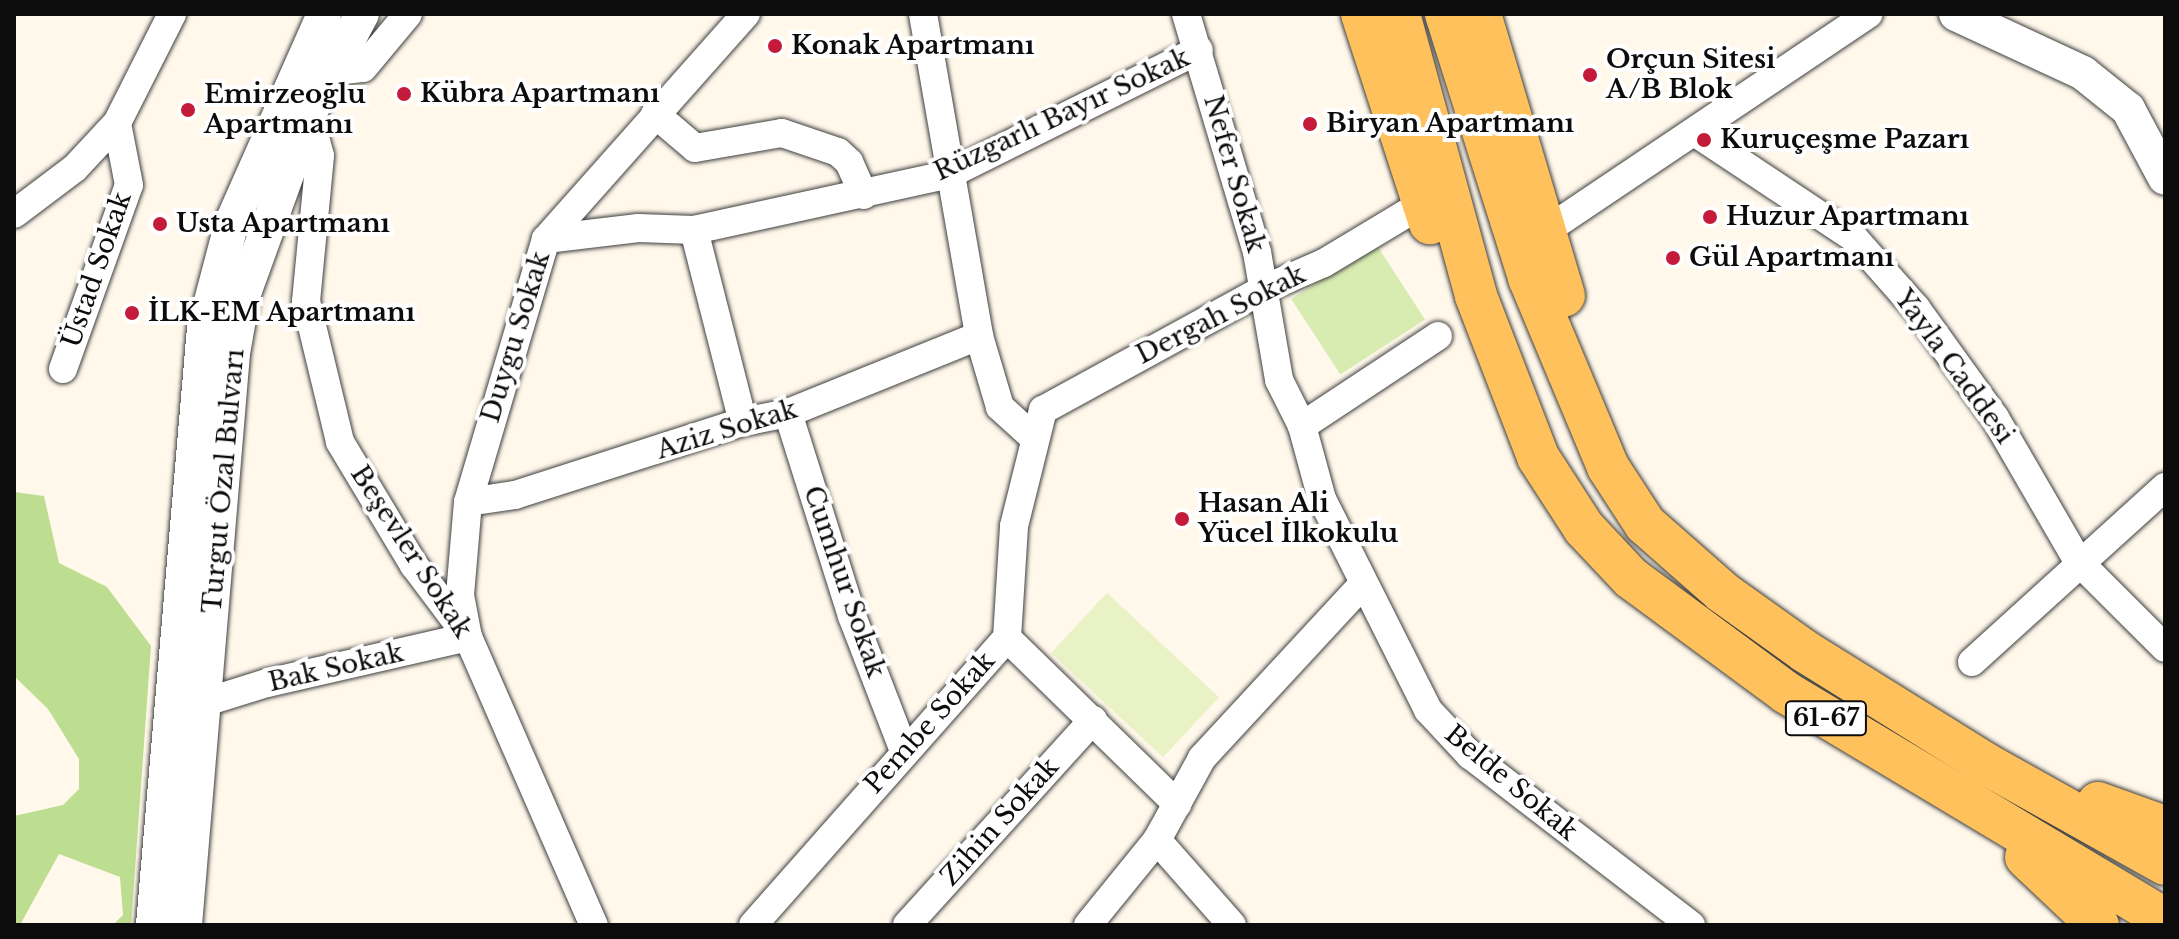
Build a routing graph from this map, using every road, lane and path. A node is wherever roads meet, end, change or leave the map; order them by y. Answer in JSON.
{"nodes":[{"id":1,"x":172,"y":14,"type":"edge"},
{"id":2,"x":324,"y":14,"type":"edge"},
{"id":3,"x":362,"y":14,"type":"edge"},
{"id":4,"x":408,"y":14,"type":"edge"},
{"id":5,"x":746,"y":14,"type":"edge"},
{"id":6,"x":923,"y":14,"type":"edge"},
{"id":7,"x":1186,"y":14,"type":"edge"},
{"id":8,"x":1362,"y":14,"type":"edge"},
{"id":9,"x":1399,"y":14,"type":"edge"},
{"id":10,"x":1446,"y":14,"type":"edge"},
{"id":11,"x":1480,"y":14,"type":"edge"},
{"id":12,"x":1869,"y":14,"type":"edge"},
{"id":13,"x":1956,"y":14,"type":"edge"},
{"id":14,"x":1199,"y":50,"type":"junction"},
{"id":15,"x":328,"y":72,"type":"junction"},
{"id":16,"x":309,"y":114,"type":"junction"},
{"id":17,"x":655,"y":114,"type":"junction"},
{"id":18,"x":117,"y":123,"type":"junction"},
{"id":19,"x":1696,"y":133,"type":"junction"},
{"id":20,"x":2162,"y":165,"type":"edge"},
{"id":21,"x":950,"y":174,"type":"junction"},
{"id":22,"x":864,"y":195,"type":"junction"},
{"id":23,"x":1422,"y":204,"type":"junction"},
{"id":24,"x":14,"y":214,"type":"edge"},
{"id":25,"x":694,"y":230,"type":"junction"},
{"id":26,"x":1544,"y":232,"type":"junction"},
{"id":27,"x":546,"y":239,"type":"junction"},
{"id":28,"x":1264,"y":289,"type":"junction"},
{"id":29,"x":979,"y":336,"type":"junction"},
{"id":30,"x":1438,"y":336,"type":"dead end"},
{"id":31,"x":63,"y":369,"type":"dead end"},
{"id":32,"x":788,"y":413,"type":"junction"},
{"id":33,"x":743,"y":422,"type":"junction"},
{"id":34,"x":1302,"y":426,"type":"junction"},
{"id":35,"x":1033,"y":437,"type":"junction"},
{"id":36,"x":1538,"y":457,"type":"junction"},
{"id":37,"x":2165,"y":487,"type":"edge"},
{"id":38,"x":468,"y":502,"type":"junction"},
{"id":39,"x":2078,"y":561,"type":"junction"},
{"id":40,"x":1362,"y":585,"type":"junction"},
{"id":41,"x":1751,"y":613,"type":"junction"},
{"id":42,"x":468,"y":637,"type":"junction"},
{"id":43,"x":1007,"y":638,"type":"junction"},
{"id":44,"x":2165,"y":648,"type":"edge"},
{"id":45,"x":1972,"y":662,"type":"dead end"},
{"id":46,"x":206,"y":702,"type":"junction"},
{"id":47,"x":1093,"y":720,"type":"junction"},
{"id":48,"x":904,"y":751,"type":"junction"},
{"id":49,"x":1986,"y":764,"type":"junction"},
{"id":50,"x":1177,"y":804,"type":"junction"},
{"id":51,"x":1973,"y":807,"type":"junction"},
{"id":52,"x":2165,"y":827,"type":"edge"},
{"id":53,"x":1157,"y":840,"type":"junction"},
{"id":54,"x":2165,"y":864,"type":"edge"},
{"id":55,"x":2165,"y":919,"type":"edge"},
{"id":56,"x":153,"y":925,"type":"edge"},
{"id":57,"x":185,"y":925,"type":"edge"},
{"id":58,"x":594,"y":925,"type":"edge"},
{"id":59,"x":753,"y":925,"type":"edge"},
{"id":60,"x":907,"y":925,"type":"edge"},
{"id":61,"x":1088,"y":925,"type":"edge"},
{"id":62,"x":1232,"y":925,"type":"edge"},
{"id":63,"x":1691,"y":925,"type":"edge"},
{"id":64,"x":2098,"y":925,"type":"edge"}],
"edges":[{"from":1,"to":18,"type":"street"},
{"from":2,"to":56,"type":"street","name":"Turgut Özal Bulvarı"},
{"from":3,"to":15,"type":"street","name":"Turgut Özal Bulvarı"},
{"from":4,"to":15,"type":"street"},
{"from":5,"to":17,"type":"street","name":"Duygu Sokak"},
{"from":6,"to":21,"type":"street"},
{"from":7,"to":14,"type":"street","name":"Nefer Sokak"},
{"from":8,"to":23,"type":"main road","number":"61-67"},
{"from":9,"to":36,"type":"main road","number":"61-67"},
{"from":10,"to":41,"type":"main road","number":"61-67"},
{"from":11,"to":26,"type":"main road","number":"61-67"},
{"from":12,"to":19,"type":"street"},
{"from":13,"to":20,"type":"street"},
{"from":14,"to":21,"type":"street","name":"Rüzgarlı Bayır Sokak"},
{"from":14,"to":28,"type":"street","name":"Nefer Sokak"},
{"from":15,"to":16,"type":"street","name":"Turgut Özal Bulvarı"},
{"from":16,"to":42,"type":"street","name":"Beşevler Sokak"},
{"from":16,"to":46,"type":"street","name":"Turgut Özal Bulvarı"},
{"from":17,"to":22,"type":"street"},
{"from":17,"to":27,"type":"street","name":"Duygu Sokak"},
{"from":18,"to":24,"type":"street"},
{"from":18,"to":31,"type":"street","name":"Üstad Sokak"},
{"from":19,"to":26,"type":"street"},
{"from":19,"to":39,"type":"street","name":"Yayla Caddesi"},
{"from":21,"to":22,"type":"street","name":"Rüzgarlı Bayır Sokak"},
{"from":21,"to":29,"type":"street"},
{"from":22,"to":25,"type":"street","name":"Rüzgarlı Bayır Sokak"},
{"from":23,"to":28,"type":"street","name":"Dergah Sokak"},
{"from":23,"to":36,"type":"main road","number":"61-67"},
{"from":25,"to":27,"type":"street","name":"Rüzgarlı Bayır Sokak"},
{"from":25,"to":33,"type":"street"},
{"from":26,"to":41,"type":"main road","number":"61-67"},
{"from":27,"to":38,"type":"street","name":"Duygu Sokak"},
{"from":28,"to":34,"type":"street","name":"Nefer Sokak"},
{"from":28,"to":35,"type":"street","name":"Dergah Sokak"},
{"from":29,"to":32,"type":"street","name":"Aziz Sokak"},
{"from":29,"to":35,"type":"street"},
{"from":30,"to":34,"type":"street"},
{"from":32,"to":33,"type":"street","name":"Aziz Sokak"},
{"from":32,"to":48,"type":"street","name":"Cumhur Sokak"},
{"from":33,"to":38,"type":"street","name":"Aziz Sokak"},
{"from":34,"to":40,"type":"street","name":"Belde Sokak"},
{"from":35,"to":43,"type":"street","name":"Pembe Sokak"},
{"from":36,"to":51,"type":"main road","number":"61-67"},
{"from":37,"to":39,"type":"street"},
{"from":38,"to":42,"type":"street","name":"Duygu Sokak"},
{"from":39,"to":44,"type":"street","name":"Yayla Caddesi"},
{"from":39,"to":45,"type":"street"},
{"from":40,"to":50,"type":"street"},
{"from":40,"to":63,"type":"street","name":"Belde Sokak"},
{"from":41,"to":49,"type":"main road","number":"61-67"},
{"from":42,"to":46,"type":"street","name":"Bak Sokak"},
{"from":42,"to":58,"type":"street","name":"Beşevler Sokak"},
{"from":43,"to":47,"type":"street"},
{"from":43,"to":48,"type":"street","name":"Pembe Sokak"},
{"from":46,"to":57,"type":"street","name":"Turgut Özal Bulvarı"},
{"from":47,"to":50,"type":"street"},
{"from":47,"to":60,"type":"street","name":"Zihin Sokak"},
{"from":48,"to":59,"type":"street","name":"Pembe Sokak"},
{"from":49,"to":52,"type":"main road","number":"61-67"},
{"from":49,"to":54,"type":"main road","number":"61-67"},
{"from":50,"to":53,"type":"street"},
{"from":51,"to":55,"type":"main road","number":"61-67"},
{"from":51,"to":64,"type":"main road","number":"61-67"},
{"from":53,"to":61,"type":"street"},
{"from":53,"to":62,"type":"street"}]}
